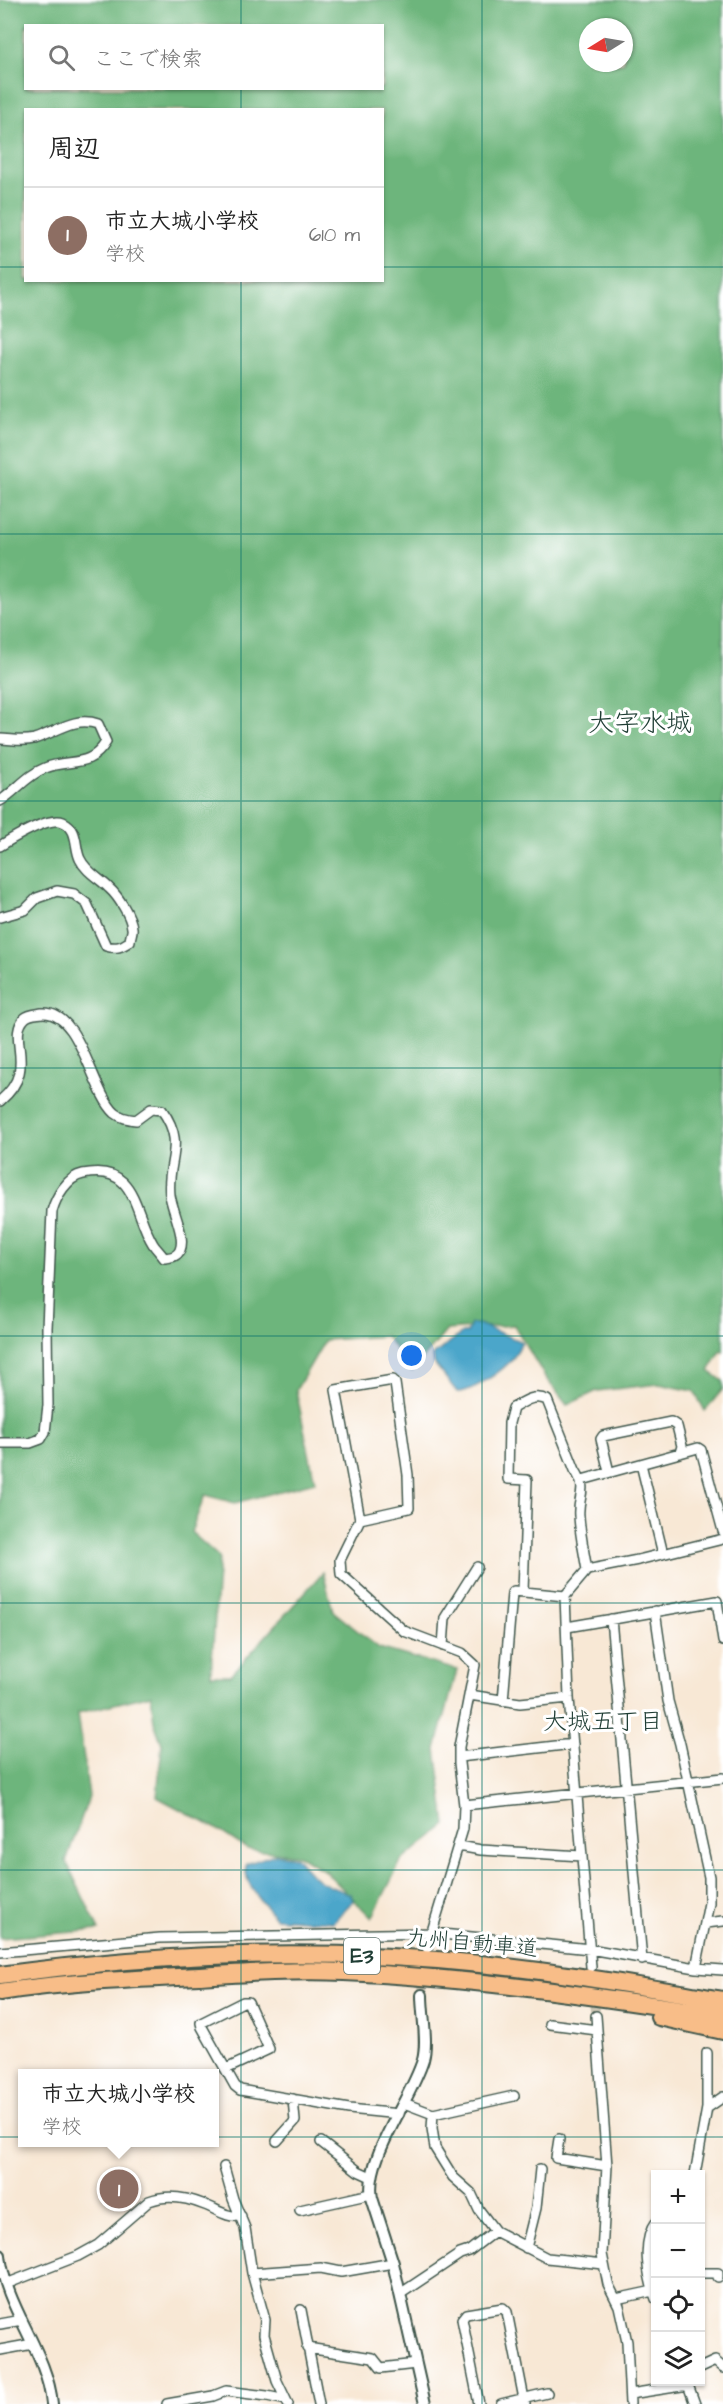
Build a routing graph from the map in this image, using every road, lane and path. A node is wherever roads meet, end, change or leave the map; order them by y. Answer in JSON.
{"nodes":[{"id":1,"x":0,"y":739,"type":"edge"},
{"id":2,"x":0,"y":801,"type":"edge"},
{"id":3,"x":0,"y":846,"type":"edge"},
{"id":4,"x":0,"y":917,"type":"edge"},
{"id":5,"x":0,"y":1101,"type":"edge"},
{"id":6,"x":0,"y":1443,"type":"edge"},
{"id":7,"x":680,"y":1453,"type":"junction"},
{"id":8,"x":641,"y":1464,"type":"junction"},
{"id":9,"x":609,"y":1472,"type":"junction"},
{"id":10,"x":582,"y":1480,"type":"junction"},
{"id":11,"x":360,"y":1519,"type":"junction"},
{"id":12,"x":723,"y":1531,"type":"edge"},
{"id":13,"x":723,"y":1539,"type":"edge"},
{"id":14,"x":663,"y":1554,"type":"junction"},
{"id":15,"x":477,"y":1567,"type":"dead end"},
{"id":16,"x":587,"y":1570,"type":"junction"},
{"id":17,"x":523,"y":1592,"type":"junction"},
{"id":18,"x":565,"y":1596,"type":"junction"},
{"id":19,"x":655,"y":1611,"type":"junction"},
{"id":20,"x":611,"y":1619,"type":"junction"},
{"id":21,"x":567,"y":1627,"type":"junction"},
{"id":22,"x":723,"y":1641,"type":"edge"},
{"id":23,"x":443,"y":1646,"type":"junction"},
{"id":24,"x":470,"y":1695,"type":"junction"},
{"id":25,"x":569,"y":1698,"type":"junction"},
{"id":26,"x":503,"y":1701,"type":"junction"},
{"id":27,"x":573,"y":1744,"type":"junction"},
{"id":28,"x":459,"y":1757,"type":"junction"},
{"id":29,"x":723,"y":1778,"type":"edge"},
{"id":30,"x":688,"y":1781,"type":"junction"},
{"id":31,"x":627,"y":1788,"type":"junction"},
{"id":32,"x":577,"y":1793,"type":"junction"},
{"id":33,"x":464,"y":1805,"type":"junction"},
{"id":34,"x":459,"y":1846,"type":"junction"},
{"id":35,"x":582,"y":1856,"type":"junction"},
{"id":36,"x":723,"y":1921,"type":"edge"},
{"id":37,"x":706,"y":1923,"type":"junction"},
{"id":38,"x":432,"y":1933,"type":"junction"},
{"id":39,"x":427,"y":1948,"type":"tunnel mouth"},
{"id":40,"x":590,"y":1949,"type":"junction"},
{"id":41,"x":0,"y":1952,"type":"edge"},
{"id":42,"x":642,"y":1960,"type":"junction"},
{"id":43,"x":591,"y":1967,"type":"tunnel mouth"},
{"id":44,"x":696,"y":1968,"type":"junction"},
{"id":45,"x":723,"y":1970,"type":"edge"},
{"id":46,"x":342,"y":1972,"type":"junction"},
{"id":47,"x":0,"y":1976,"type":"edge"},
{"id":48,"x":0,"y":1992,"type":"edge"},
{"id":49,"x":422,"y":1995,"type":"tunnel mouth"},
{"id":50,"x":723,"y":2000,"type":"edge"},
{"id":51,"x":596,"y":2016,"type":"tunnel mouth"},
{"id":52,"x":723,"y":2016,"type":"edge"},
{"id":53,"x":550,"y":2024,"type":"dead end"},
{"id":54,"x":597,"y":2030,"type":"junction"},
{"id":55,"x":723,"y":2031,"type":"edge"},
{"id":56,"x":707,"y":2053,"type":"dead end"},
{"id":57,"x":226,"y":2069,"type":"junction"},
{"id":58,"x":514,"y":2096,"type":"dead end"},
{"id":59,"x":723,"y":2097,"type":"edge"},
{"id":60,"x":293,"y":2099,"type":"junction"},
{"id":61,"x":404,"y":2103,"type":"junction"},
{"id":62,"x":707,"y":2108,"type":"junction"},
{"id":63,"x":399,"y":2114,"type":"junction"},
{"id":64,"x":433,"y":2114,"type":"junction"},
{"id":65,"x":559,"y":2139,"type":"dead end"},
{"id":66,"x":278,"y":2141,"type":"dead end"},
{"id":67,"x":321,"y":2142,"type":"dead end"},
{"id":68,"x":606,"y":2166,"type":"junction"},
{"id":69,"x":224,"y":2167,"type":"dead end"},
{"id":70,"x":540,"y":2169,"type":"dead end"},
{"id":71,"x":696,"y":2170,"type":"edge"},
{"id":72,"x":372,"y":2177,"type":"junction"},
{"id":73,"x":371,"y":2194,"type":"junction"},
{"id":74,"x":300,"y":2210,"type":"dead end"},
{"id":75,"x":241,"y":2216,"type":"junction"},
{"id":76,"x":651,"y":2230,"type":"edge"},
{"id":77,"x":495,"y":2231,"type":"junction"},
{"id":78,"x":526,"y":2248,"type":"junction"},
{"id":79,"x":0,"y":2255,"type":"edge"},
{"id":80,"x":393,"y":2263,"type":"junction"},
{"id":81,"x":604,"y":2265,"type":"junction"},
{"id":82,"x":651,"y":2265,"type":"edge"},
{"id":83,"x":252,"y":2273,"type":"junction"},
{"id":84,"x":705,"y":2273,"type":"edge"},
{"id":85,"x":718,"y":2277,"type":"dead end"},
{"id":86,"x":6,"y":2284,"type":"junction"},
{"id":87,"x":400,"y":2294,"type":"junction"},
{"id":88,"x":651,"y":2295,"type":"edge"},
{"id":89,"x":616,"y":2299,"type":"junction"},
{"id":90,"x":301,"y":2310,"type":"dead end"},
{"id":91,"x":22,"y":2320,"type":"junction"},
{"id":92,"x":0,"y":2324,"type":"edge"},
{"id":93,"x":33,"y":2344,"type":"junction"},
{"id":94,"x":307,"y":2348,"type":"junction"},
{"id":95,"x":0,"y":2350,"type":"edge"},
{"id":96,"x":416,"y":2364,"type":"junction"},
{"id":97,"x":705,"y":2366,"type":"edge"},
{"id":98,"x":723,"y":2368,"type":"edge"},
{"id":99,"x":677,"y":2386,"type":"edge"},
{"id":100,"x":689,"y":2386,"type":"edge"},
{"id":101,"x":547,"y":2393,"type":"dead end"},
{"id":102,"x":630,"y":2399,"type":"edge"},
{"id":103,"x":524,"y":2401,"type":"edge"},
{"id":104,"x":287,"y":2402,"type":"edge"},
{"id":105,"x":52,"y":2404,"type":"edge"},
{"id":106,"x":167,"y":2404,"type":"edge"},
{"id":107,"x":319,"y":2404,"type":"edge"},
{"id":108,"x":425,"y":2404,"type":"edge"},
{"id":109,"x":479,"y":2404,"type":"edge"},
{"id":110,"x":501,"y":2404,"type":"edge"},
{"id":111,"x":695,"y":2404,"type":"edge"}],
"edges":[{"from":1,"to":2,"type":"street"},
{"from":3,"to":4,"type":"street"},
{"from":5,"to":6,"type":"street"},
{"from":7,"to":8,"type":"street"},
{"from":7,"to":9,"type":"street"},
{"from":7,"to":12,"type":"street"},
{"from":8,"to":9,"type":"street"},
{"from":8,"to":14,"type":"street"},
{"from":9,"to":10,"type":"street"},
{"from":10,"to":16,"type":"street"},
{"from":10,"to":17,"type":"street"},
{"from":11,"to":11,"type":"street"},
{"from":11,"to":23,"type":"street"},
{"from":13,"to":14,"type":"street"},
{"from":14,"to":16,"type":"street"},
{"from":15,"to":23,"type":"street"},
{"from":16,"to":18,"type":"street"},
{"from":17,"to":18,"type":"street"},
{"from":17,"to":26,"type":"street"},
{"from":18,"to":21,"type":"street"},
{"from":19,"to":20,"type":"street"},
{"from":19,"to":22,"type":"street"},
{"from":19,"to":30,"type":"street"},
{"from":20,"to":21,"type":"street"},
{"from":20,"to":31,"type":"street"},
{"from":21,"to":25,"type":"street"},
{"from":23,"to":24,"type":"street"},
{"from":24,"to":26,"type":"street"},
{"from":24,"to":28,"type":"street"},
{"from":25,"to":26,"type":"street"},
{"from":25,"to":27,"type":"street"},
{"from":27,"to":28,"type":"street"},
{"from":27,"to":32,"type":"street"},
{"from":28,"to":33,"type":"street"},
{"from":29,"to":30,"type":"street"},
{"from":30,"to":31,"type":"street"},
{"from":30,"to":37,"type":"street"},
{"from":31,"to":32,"type":"street"},
{"from":31,"to":42,"type":"street"},
{"from":32,"to":33,"type":"street"},
{"from":32,"to":35,"type":"street"},
{"from":33,"to":34,"type":"street"},
{"from":34,"to":35,"type":"street"},
{"from":34,"to":38,"type":"street"},
{"from":35,"to":40,"type":"street"},
{"from":36,"to":37,"type":"street"},
{"from":37,"to":44,"type":"street"},
{"from":38,"to":39,"type":"street"},
{"from":38,"to":40,"type":"street"},
{"from":38,"to":41,"type":"street"},
{"from":40,"to":42,"type":"street"},
{"from":40,"to":43,"type":"street"},
{"from":42,"to":44,"type":"street"},
{"from":44,"to":45,"type":"street"},
{"from":46,"to":48,"type":"highway","name":"九州自動車道","number":"E3"},
{"from":46,"to":52,"type":"highway","name":"九州自動車道","number":"E3"},
{"from":46,"to":55,"type":"highway"},
{"from":47,"to":50,"type":"highway","name":"九州自動車道","number":"E3"},
{"from":49,"to":61,"type":"street"},
{"from":51,"to":54,"type":"street"},
{"from":53,"to":54,"type":"street"},
{"from":54,"to":68,"type":"street"},
{"from":56,"to":62,"type":"street"},
{"from":57,"to":57,"type":"street"},
{"from":57,"to":60,"type":"street"},
{"from":58,"to":64,"type":"street"},
{"from":59,"to":62,"type":"street"},
{"from":60,"to":63,"type":"street"},
{"from":60,"to":66,"type":"street"},
{"from":61,"to":63,"type":"street"},
{"from":61,"to":64,"type":"street"},
{"from":62,"to":71,"type":"street"},
{"from":63,"to":72,"type":"street"},
{"from":64,"to":77,"type":"street"},
{"from":65,"to":68,"type":"street"},
{"from":67,"to":72,"type":"street"},
{"from":68,"to":81,"type":"street"},
{"from":69,"to":75,"type":"street"},
{"from":70,"to":78,"type":"street"},
{"from":72,"to":73,"type":"street"},
{"from":73,"to":74,"type":"street"},
{"from":73,"to":80,"type":"street"},
{"from":75,"to":83,"type":"street"},
{"from":75,"to":86,"type":"street"},
{"from":76,"to":82,"type":"street"},
{"from":77,"to":78,"type":"street"},
{"from":77,"to":87,"type":"street"},
{"from":78,"to":81,"type":"street"},
{"from":79,"to":86,"type":"street"},
{"from":80,"to":83,"type":"street"},
{"from":80,"to":87,"type":"street"},
{"from":81,"to":89,"type":"street"},
{"from":83,"to":104,"type":"street"},
{"from":84,"to":85,"type":"street"},
{"from":86,"to":91,"type":"street"},
{"from":87,"to":96,"type":"street"},
{"from":88,"to":89,"type":"street"},
{"from":89,"to":102,"type":"street"},
{"from":90,"to":94,"type":"street"},
{"from":91,"to":92,"type":"street"},
{"from":91,"to":93,"type":"street"},
{"from":93,"to":95,"type":"street"},
{"from":93,"to":105,"type":"street"},
{"from":94,"to":96,"type":"street"},
{"from":94,"to":107,"type":"street"},
{"from":96,"to":108,"type":"street"},
{"from":97,"to":98,"type":"street"},
{"from":99,"to":102,"type":"street"},
{"from":100,"to":111,"type":"street"},
{"from":101,"to":103,"type":"street"},
{"from":103,"to":109,"type":"street"},
{"from":103,"to":110,"type":"street"},
{"from":104,"to":106,"type":"street"}]}
